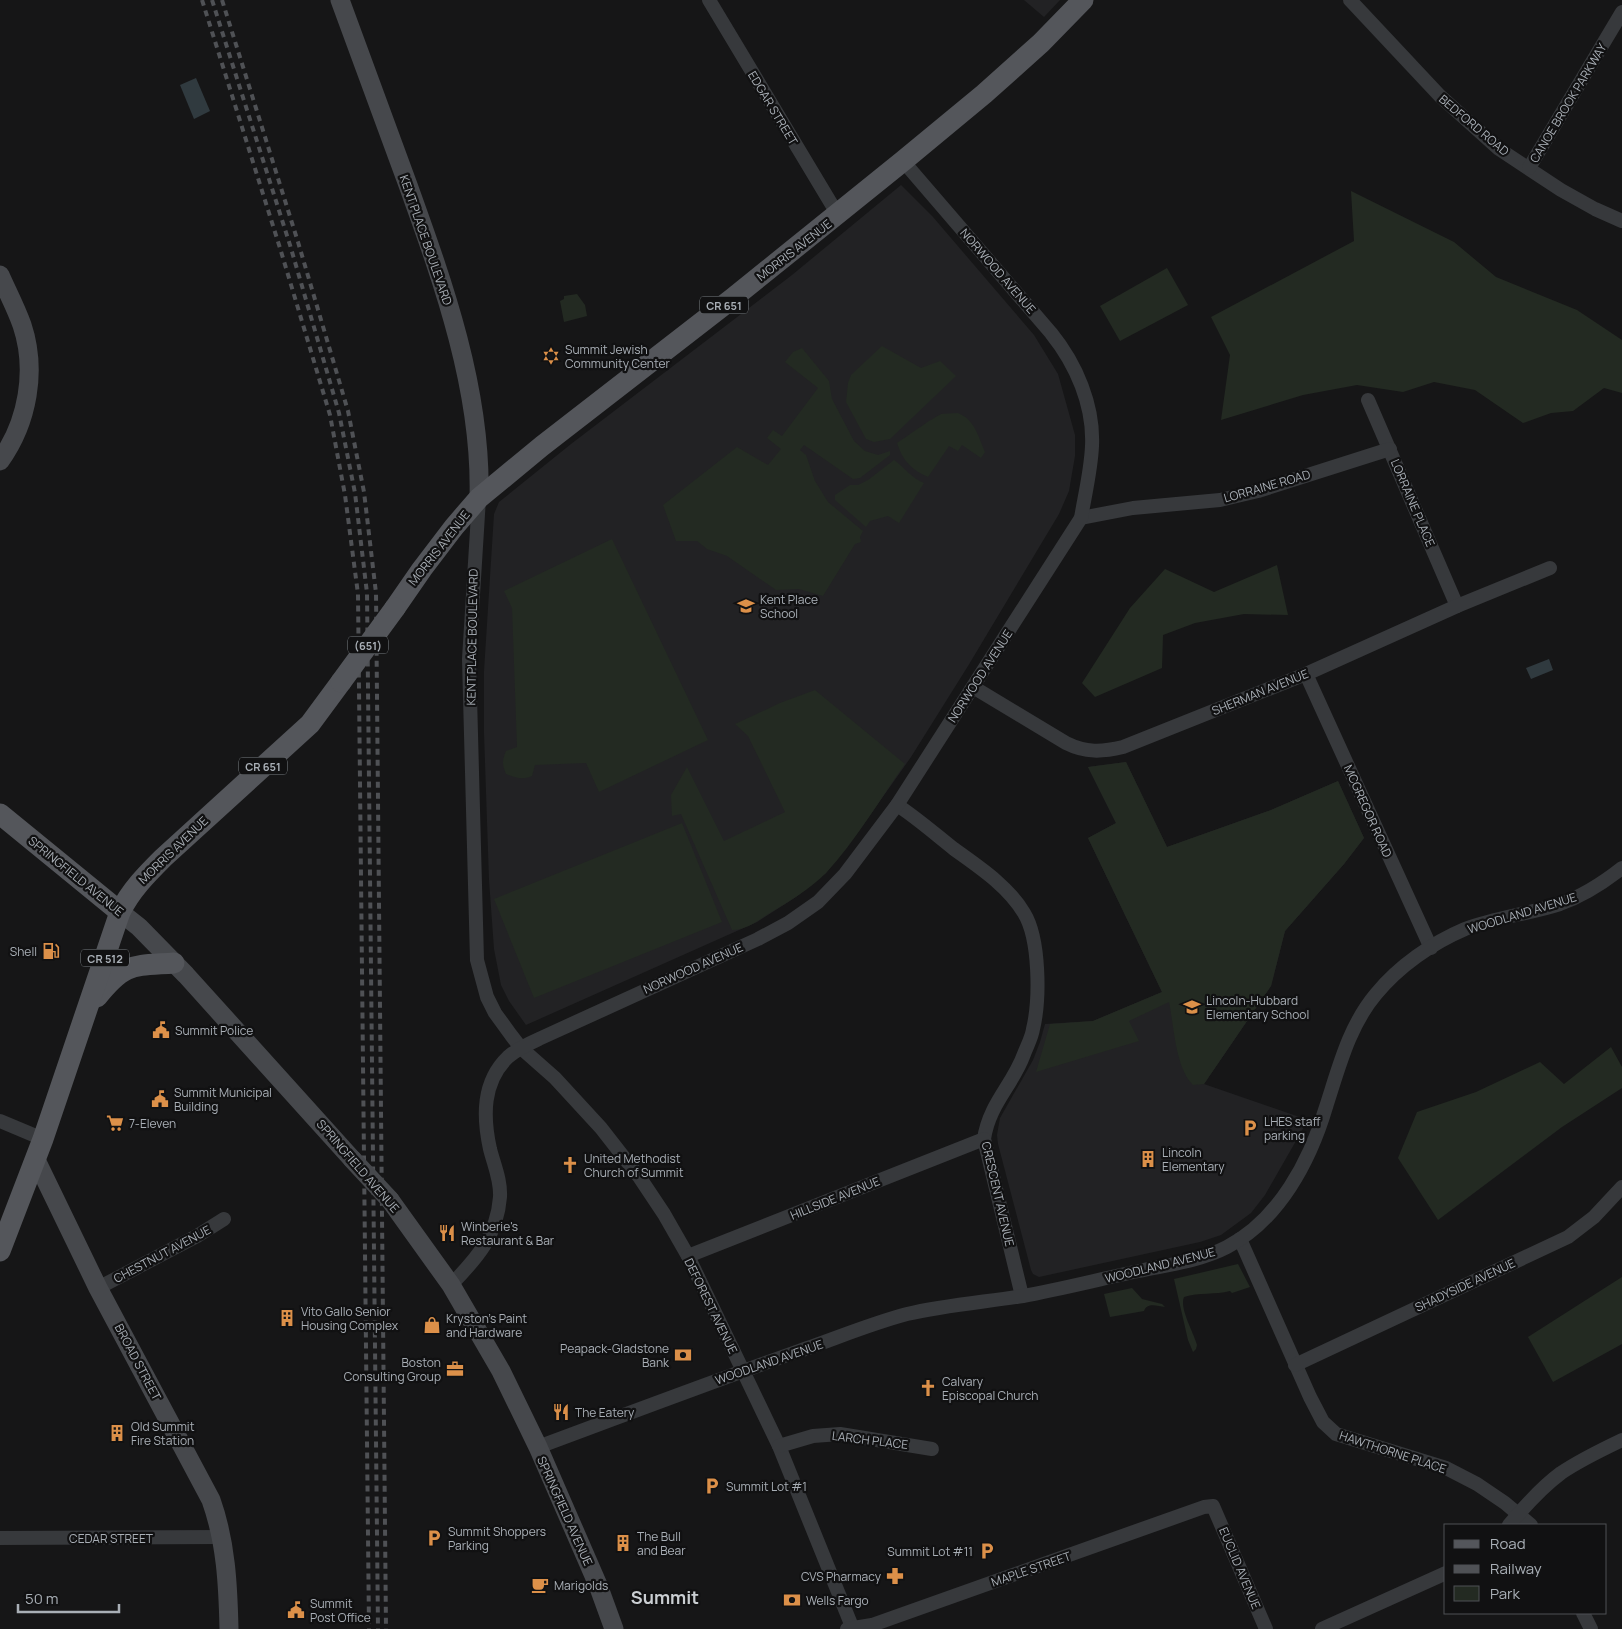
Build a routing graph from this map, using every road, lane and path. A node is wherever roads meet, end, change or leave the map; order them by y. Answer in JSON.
{"nodes":[{"id":1,"x":340,"y":0,"type":"edge"},
{"id":2,"x":708,"y":0,"type":"edge"},
{"id":3,"x":1083,"y":0,"type":"edge"},
{"id":4,"x":1350,"y":0,"type":"edge"},
{"id":5,"x":1622,"y":12,"type":"edge"},
{"id":6,"x":903,"y":161,"type":"junction"},
{"id":7,"x":1529,"y":168,"type":"junction"},
{"id":8,"x":838,"y":215,"type":"junction"},
{"id":9,"x":1622,"y":221,"type":"edge"},
{"id":10,"x":0,"y":275,"type":"edge"},
{"id":11,"x":1368,"y":400,"type":"dead end"},
{"id":12,"x":1390,"y":450,"type":"junction"},
{"id":13,"x":0,"y":461,"type":"edge"},
{"id":14,"x":479,"y":498,"type":"junction"},
{"id":15,"x":1081,"y":518,"type":"junction"},
{"id":16,"x":1550,"y":568,"type":"dead end"},
{"id":17,"x":1457,"y":606,"type":"junction"},
{"id":18,"x":395,"y":608,"type":"joint"},
{"id":19,"x":1306,"y":674,"type":"junction"},
{"id":20,"x":341,"y":682,"type":"joint"},
{"id":21,"x":973,"y":687,"type":"junction"},
{"id":22,"x":897,"y":805,"type":"junction"},
{"id":23,"x":0,"y":814,"type":"edge"},
{"id":24,"x":1622,"y":868,"type":"edge"},
{"id":25,"x":120,"y":912,"type":"junction"},
{"id":26,"x":1431,"y":948,"type":"junction"},
{"id":27,"x":174,"y":963,"type":"junction"},
{"id":28,"x":90,"y":1004,"type":"junction"},
{"id":29,"x":521,"y":1048,"type":"junction"},
{"id":30,"x":0,"y":1122,"type":"edge"},
{"id":31,"x":44,"y":1139,"type":"junction"},
{"id":32,"x":984,"y":1139,"type":"junction"},
{"id":33,"x":36,"y":1160,"type":"junction"},
{"id":34,"x":1622,"y":1188,"type":"edge"},
{"id":35,"x":224,"y":1219,"type":"dead end"},
{"id":36,"x":1240,"y":1239,"type":"junction"},
{"id":37,"x":0,"y":1251,"type":"edge"},
{"id":38,"x":688,"y":1256,"type":"junction"},
{"id":39,"x":451,"y":1284,"type":"junction"},
{"id":40,"x":98,"y":1288,"type":"junction"},
{"id":41,"x":1022,"y":1296,"type":"junction"},
{"id":42,"x":1295,"y":1364,"type":"junction"},
{"id":43,"x":743,"y":1370,"type":"junction"},
{"id":44,"x":1622,"y":1440,"type":"edge"},
{"id":45,"x":779,"y":1446,"type":"junction"},
{"id":46,"x":538,"y":1447,"type":"junction"},
{"id":47,"x":932,"y":1449,"type":"dead end"},
{"id":48,"x":1214,"y":1506,"type":"joint"},
{"id":49,"x":1518,"y":1514,"type":"junction"},
{"id":50,"x":1510,"y":1524,"type":"edge"},
{"id":51,"x":1530,"y":1524,"type":"edge"},
{"id":52,"x":222,"y":1537,"type":"junction"},
{"id":53,"x":0,"y":1538,"type":"edge"},
{"id":54,"x":1444,"y":1574,"type":"edge"},
{"id":55,"x":1584,"y":1614,"type":"edge"},
{"id":56,"x":229,"y":1629,"type":"edge"},
{"id":57,"x":614,"y":1629,"type":"edge"},
{"id":58,"x":851,"y":1629,"type":"edge"},
{"id":59,"x":1266,"y":1629,"type":"edge"},
{"id":60,"x":1322,"y":1629,"type":"edge"},
{"id":61,"x":1592,"y":1629,"type":"edge"}],
"edges":[{"from":1,"to":14,"type":"main road","name":"KENT PLACE BOULEVARD"},
{"from":2,"to":8,"type":"street","name":"EDGAR STREET"},
{"from":3,"to":6,"type":"main road","name":"MORRIS AVENUE","number":"CR 651"},
{"from":4,"to":7,"type":"street","name":"BEDFORD ROAD"},
{"from":5,"to":7,"type":"street","name":"CANOE BROOK PARKWAY"},
{"from":6,"to":8,"type":"main road","name":"MORRIS AVENUE","number":"CR 651"},
{"from":6,"to":15,"type":"street","name":"NORWOOD AVENUE"},
{"from":7,"to":9,"type":"street","name":"BEDFORD ROAD"},
{"from":8,"to":14,"type":"main road","name":"MORRIS AVENUE","number":"CR 651"},
{"from":10,"to":13,"type":"main road"},
{"from":11,"to":12,"type":"street","name":"LORRAINE PLACE"},
{"from":12,"to":15,"type":"street","name":"LORRAINE ROAD"},
{"from":12,"to":17,"type":"street","name":"LORRAINE PLACE"},
{"from":14,"to":18,"type":"main road","name":"MORRIS AVENUE","number":"CR 651"},
{"from":14,"to":29,"type":"street","name":"KENT PLACE BOULEVARD"},
{"from":15,"to":21,"type":"street","name":"NORWOOD AVENUE"},
{"from":16,"to":17,"type":"street","name":"SHERMAN AVENUE"},
{"from":17,"to":19,"type":"street","name":"SHERMAN AVENUE"},
{"from":18,"to":20,"type":"main road","name":"MORRIS AVENUE","number":"(651)","bridge":true},
{"from":19,"to":21,"type":"street","name":"SHERMAN AVENUE"},
{"from":19,"to":26,"type":"street","name":"MCGREGOR ROAD"},
{"from":20,"to":25,"type":"main road","name":"MORRIS AVENUE","number":"CR 651"},
{"from":21,"to":22,"type":"street","name":"NORWOOD AVENUE"},
{"from":22,"to":29,"type":"street","name":"NORWOOD AVENUE"},
{"from":22,"to":32,"type":"street","name":"CRESCENT AVENUE"},
{"from":23,"to":25,"type":"main road","name":"SPRINGFIELD AVENUE"},
{"from":24,"to":26,"type":"street","name":"WOODLAND AVENUE"},
{"from":25,"to":27,"type":"main road","name":"SPRINGFIELD AVENUE"},
{"from":25,"to":28,"type":"main road","name":"MORRIS AVENUE","number":"CR 512"},
{"from":26,"to":36,"type":"street","name":"WOODLAND AVENUE"},
{"from":27,"to":28,"type":"main road"},
{"from":27,"to":39,"type":"main road","name":"SPRINGFIELD AVENUE","bridge":true},
{"from":28,"to":31,"type":"main road","name":"MORRIS AVENUE","number":"CR 512"},
{"from":29,"to":38,"type":"street","name":"DEFOREST AVENUE"},
{"from":29,"to":39,"type":"street"},
{"from":30,"to":31,"type":"street"},
{"from":31,"to":33,"type":"main road","name":"MORRIS AVENUE","number":"CR 512"},
{"from":32,"to":38,"type":"street","name":"HILLSIDE AVENUE"},
{"from":32,"to":41,"type":"street","name":"CRESCENT AVENUE"},
{"from":33,"to":37,"type":"main road","name":"MORRIS AVENUE"},
{"from":33,"to":40,"type":"main road","name":"BROAD STREET"},
{"from":34,"to":42,"type":"street","name":"SHADYSIDE AVENUE"},
{"from":35,"to":40,"type":"street","name":"CHESTNUT AVENUE"},
{"from":36,"to":41,"type":"street","name":"WOODLAND AVENUE"},
{"from":36,"to":42,"type":"street","name":"HAWTHORNE PLACE"},
{"from":38,"to":43,"type":"street","name":"DEFOREST AVENUE"},
{"from":39,"to":46,"type":"main road","name":"SPRINGFIELD AVENUE"},
{"from":40,"to":52,"type":"main road","name":"BROAD STREET"},
{"from":41,"to":43,"type":"street","name":"WOODLAND AVENUE"},
{"from":42,"to":49,"type":"street","name":"HAWTHORNE PLACE"},
{"from":43,"to":45,"type":"street","name":"DEFOREST AVENUE"},
{"from":43,"to":46,"type":"street","name":"WOODLAND AVENUE"},
{"from":44,"to":49,"type":"street"},
{"from":45,"to":47,"type":"street","name":"LARCH PLACE"},
{"from":45,"to":58,"type":"street","name":"DEFOREST AVENUE"},
{"from":46,"to":57,"type":"main road","name":"SPRINGFIELD AVENUE"},
{"from":48,"to":58,"type":"street","name":"MAPLE STREET"},
{"from":48,"to":59,"type":"street","name":"EUCLID AVENUE"},
{"from":49,"to":50,"type":"street"},
{"from":49,"to":51,"type":"street","name":"HAWTHORNE PLACE"},
{"from":52,"to":53,"type":"street","name":"CEDAR STREET"},
{"from":52,"to":56,"type":"main road","name":"BROAD STREET"},
{"from":54,"to":60,"type":"street"},
{"from":55,"to":61,"type":"street"}]}
